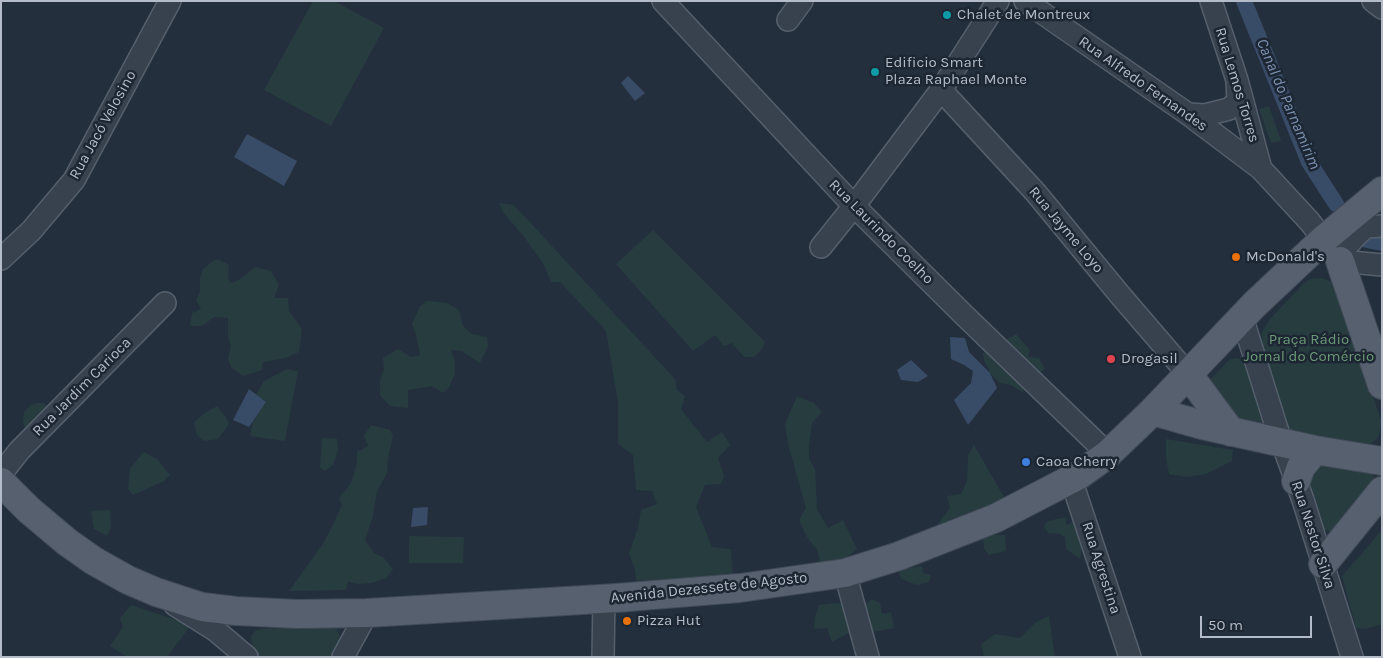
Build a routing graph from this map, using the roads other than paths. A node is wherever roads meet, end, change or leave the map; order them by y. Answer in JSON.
{"nodes":[{"id":1,"x":170,"y":1,"type":"edge"},
{"id":2,"x":663,"y":1,"type":"edge"},
{"id":3,"x":802,"y":1,"type":"edge"},
{"id":4,"x":998,"y":1,"type":"edge"},
{"id":5,"x":1025,"y":1,"type":"edge"},
{"id":6,"x":1211,"y":1,"type":"edge"},
{"id":7,"x":1373,"y":1,"type":"edge"},
{"id":8,"x":1382,"y":8,"type":"edge"},
{"id":9,"x":788,"y":20,"type":"dead end"},
{"id":10,"x":1237,"y":80,"type":"junction"},
{"id":11,"x":941,"y":90,"type":"junction"},
{"id":12,"x":1188,"y":114,"type":"junction"},
{"id":13,"x":1261,"y":169,"type":"junction"},
{"id":14,"x":1382,"y":190,"type":"edge"},
{"id":15,"x":854,"y":206,"type":"junction"},
{"id":16,"x":1382,"y":226,"type":"edge"},
{"id":17,"x":1323,"y":240,"type":"junction"},
{"id":18,"x":821,"y":247,"type":"dead end"},
{"id":19,"x":1,"y":259,"type":"edge"},
{"id":20,"x":1349,"y":261,"type":"junction"},
{"id":21,"x":1382,"y":265,"type":"edge"},
{"id":22,"x":165,"y":303,"type":"dead end"},
{"id":23,"x":1242,"y":317,"type":"junction"},
{"id":24,"x":1188,"y":374,"type":"junction"},
{"id":25,"x":1382,"y":385,"type":"edge"},
{"id":26,"x":1153,"y":411,"type":"junction"},
{"id":27,"x":1232,"y":432,"type":"junction"},
{"id":28,"x":1282,"y":443,"type":"junction"},
{"id":29,"x":1315,"y":450,"type":"junction"},
{"id":30,"x":1108,"y":454,"type":"junction"},
{"id":31,"x":1376,"y":455,"type":"edge"},
{"id":32,"x":1,"y":474,"type":"edge"},
{"id":33,"x":1072,"y":479,"type":"junction"},
{"id":34,"x":1296,"y":481,"type":"junction"},
{"id":35,"x":1,"y":482,"type":"edge"},
{"id":36,"x":1382,"y":491,"type":"edge"},
{"id":37,"x":1323,"y":564,"type":"junction"},
{"id":38,"x":844,"y":572,"type":"junction"},
{"id":39,"x":156,"y":592,"type":"junction"},
{"id":40,"x":604,"y":598,"type":"junction"},
{"id":41,"x":367,"y":613,"type":"junction"},
{"id":42,"x":247,"y":657,"type":"edge"},
{"id":43,"x":343,"y":657,"type":"edge"},
{"id":44,"x":603,"y":657,"type":"edge"},
{"id":45,"x":868,"y":657,"type":"edge"},
{"id":46,"x":1130,"y":657,"type":"edge"},
{"id":47,"x":1352,"y":657,"type":"edge"}],
"edges":[{"from":1,"to":19,"type":"street","name":"Rua Jacó Velosino"},
{"from":2,"to":15,"type":"street","name":"Rua Laurindo Coelho"},
{"from":3,"to":9,"type":"street"},
{"from":4,"to":11,"type":"street"},
{"from":5,"to":12,"type":"street","name":"Rua Alfredo Fernandes"},
{"from":6,"to":10,"type":"street","name":"Rua Lemos Torres"},
{"from":7,"to":8,"type":"street"},
{"from":10,"to":12,"type":"street"},
{"from":10,"to":13,"type":"street","name":"Rua Lemos Torres"},
{"from":11,"to":15,"type":"street"},
{"from":11,"to":24,"type":"street","name":"Rua Jayme Loyo"},
{"from":12,"to":13,"type":"street","name":"Rua Alfredo Fernandes"},
{"from":13,"to":17,"type":"street","name":"Rua Alfredo Fernandes"},
{"from":14,"to":17,"type":"main road","name":"Avenida Dezessete de Agosto"},
{"from":15,"to":18,"type":"street"},
{"from":15,"to":30,"type":"street","name":"Rua Laurindo Coelho"},
{"from":16,"to":20,"type":"street"},
{"from":17,"to":20,"type":"street"},
{"from":17,"to":23,"type":"main road","name":"Avenida Dezessete de Agosto"},
{"from":20,"to":21,"type":"street"},
{"from":20,"to":25,"type":"main road"},
{"from":22,"to":32,"type":"street","name":"Rua Jardim Carioca"},
{"from":23,"to":24,"type":"main road","name":"Avenida Dezessete de Agosto"},
{"from":23,"to":28,"type":"street","name":"Rua Nestor Silva"},
{"from":24,"to":26,"type":"main road","name":"Avenida Dezessete de Agosto"},
{"from":24,"to":27,"type":"main road"},
{"from":26,"to":27,"type":"main road"},
{"from":26,"to":30,"type":"main road","name":"Avenida Dezessete de Agosto"},
{"from":27,"to":28,"type":"main road"},
{"from":28,"to":29,"type":"main road"},
{"from":28,"to":34,"type":"street","name":"Rua Nestor Silva"},
{"from":29,"to":31,"type":"main road"},
{"from":29,"to":34,"type":"main road"},
{"from":30,"to":33,"type":"main road","name":"Avenida Dezessete de Agosto"},
{"from":33,"to":38,"type":"main road","name":"Avenida Dezessete de Agosto"},
{"from":33,"to":46,"type":"street","name":"Rua Agrestina"},
{"from":34,"to":37,"type":"street","name":"Rua Nestor Silva"},
{"from":35,"to":39,"type":"main road","name":"Avenida Dezessete de Agosto"},
{"from":36,"to":37,"type":"main road"},
{"from":37,"to":47,"type":"street","name":"Rua Nestor Silva"},
{"from":38,"to":40,"type":"main road","name":"Avenida Dezessete de Agosto"},
{"from":38,"to":45,"type":"street"},
{"from":39,"to":41,"type":"main road","name":"Avenida Dezessete de Agosto"},
{"from":39,"to":42,"type":"street"},
{"from":40,"to":41,"type":"main road","name":"Avenida Dezessete de Agosto"},
{"from":40,"to":44,"type":"street"},
{"from":41,"to":43,"type":"street"}]}
